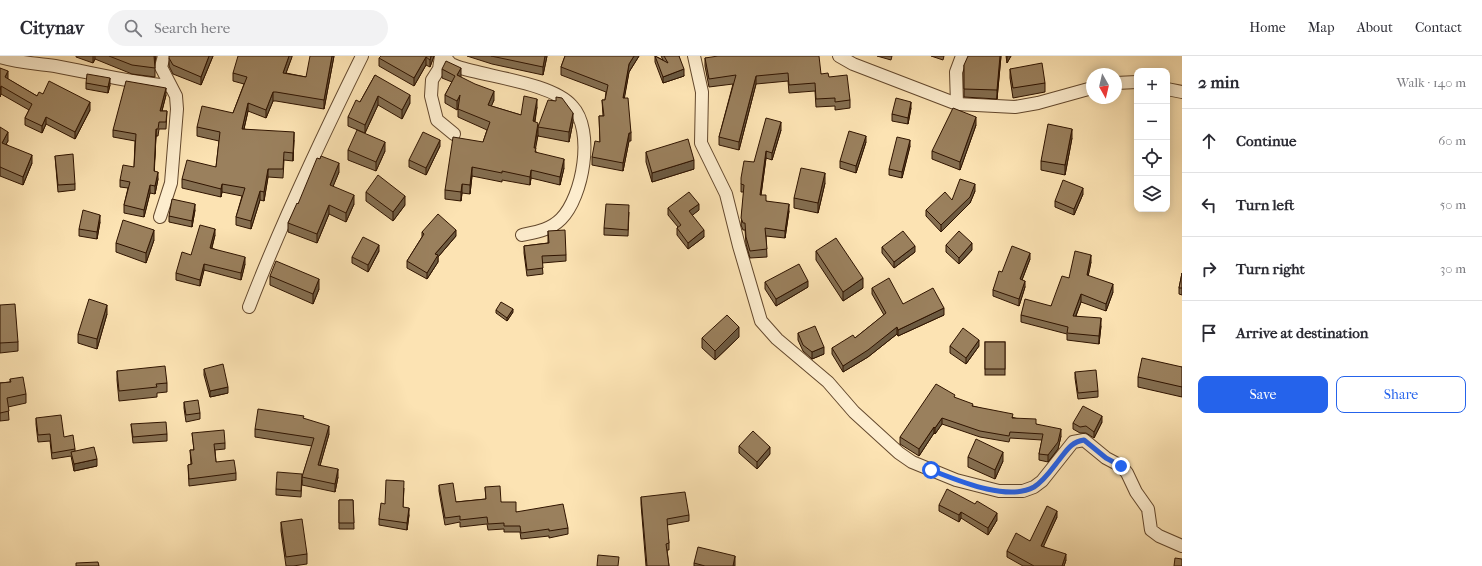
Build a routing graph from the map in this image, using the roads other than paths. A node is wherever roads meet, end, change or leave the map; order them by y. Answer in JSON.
{"nodes":[{"id":1,"x":0,"y":56,"type":"edge"},
{"id":2,"x":164,"y":56,"type":"edge"},
{"id":3,"x":362,"y":56,"type":"edge"},
{"id":4,"x":443,"y":56,"type":"edge"},
{"id":5,"x":694,"y":56,"type":"edge"},
{"id":6,"x":840,"y":56,"type":"edge"},
{"id":7,"x":962,"y":56,"type":"edge"},
{"id":8,"x":54,"y":61,"type":"edge"},
{"id":9,"x":1134,"y":82,"type":"edge"},
{"id":10,"x":1122,"y":83,"type":"edge"},
{"id":11,"x":170,"y":86,"type":"junction"},
{"id":12,"x":1170,"y":89,"type":"edge"},
{"id":13,"x":1086,"y":90,"type":"edge"},
{"id":14,"x":1182,"y":92,"type":"edge"},
{"id":15,"x":957,"y":104,"type":"junction"},
{"id":16,"x":454,"y":134,"type":"dead end"},
{"id":17,"x":160,"y":217,"type":"dead end"},
{"id":18,"x":522,"y":236,"type":"dead end"},
{"id":19,"x":249,"y":307,"type":"dead end"},
{"id":20,"x":1182,"y":546,"type":"edge"}],
"edges":[{"from":1,"to":8,"type":"street"},
{"from":2,"to":11,"type":"street"},
{"from":3,"to":19,"type":"street"},
{"from":4,"to":16,"type":"street"},
{"from":4,"to":18,"type":"street"},
{"from":5,"to":20,"type":"street"},
{"from":6,"to":15,"type":"street"},
{"from":7,"to":15,"type":"street"},
{"from":8,"to":11,"type":"street"},
{"from":9,"to":10,"type":"street"},
{"from":11,"to":17,"type":"street"},
{"from":12,"to":14,"type":"street"},
{"from":13,"to":15,"type":"street"}]}
